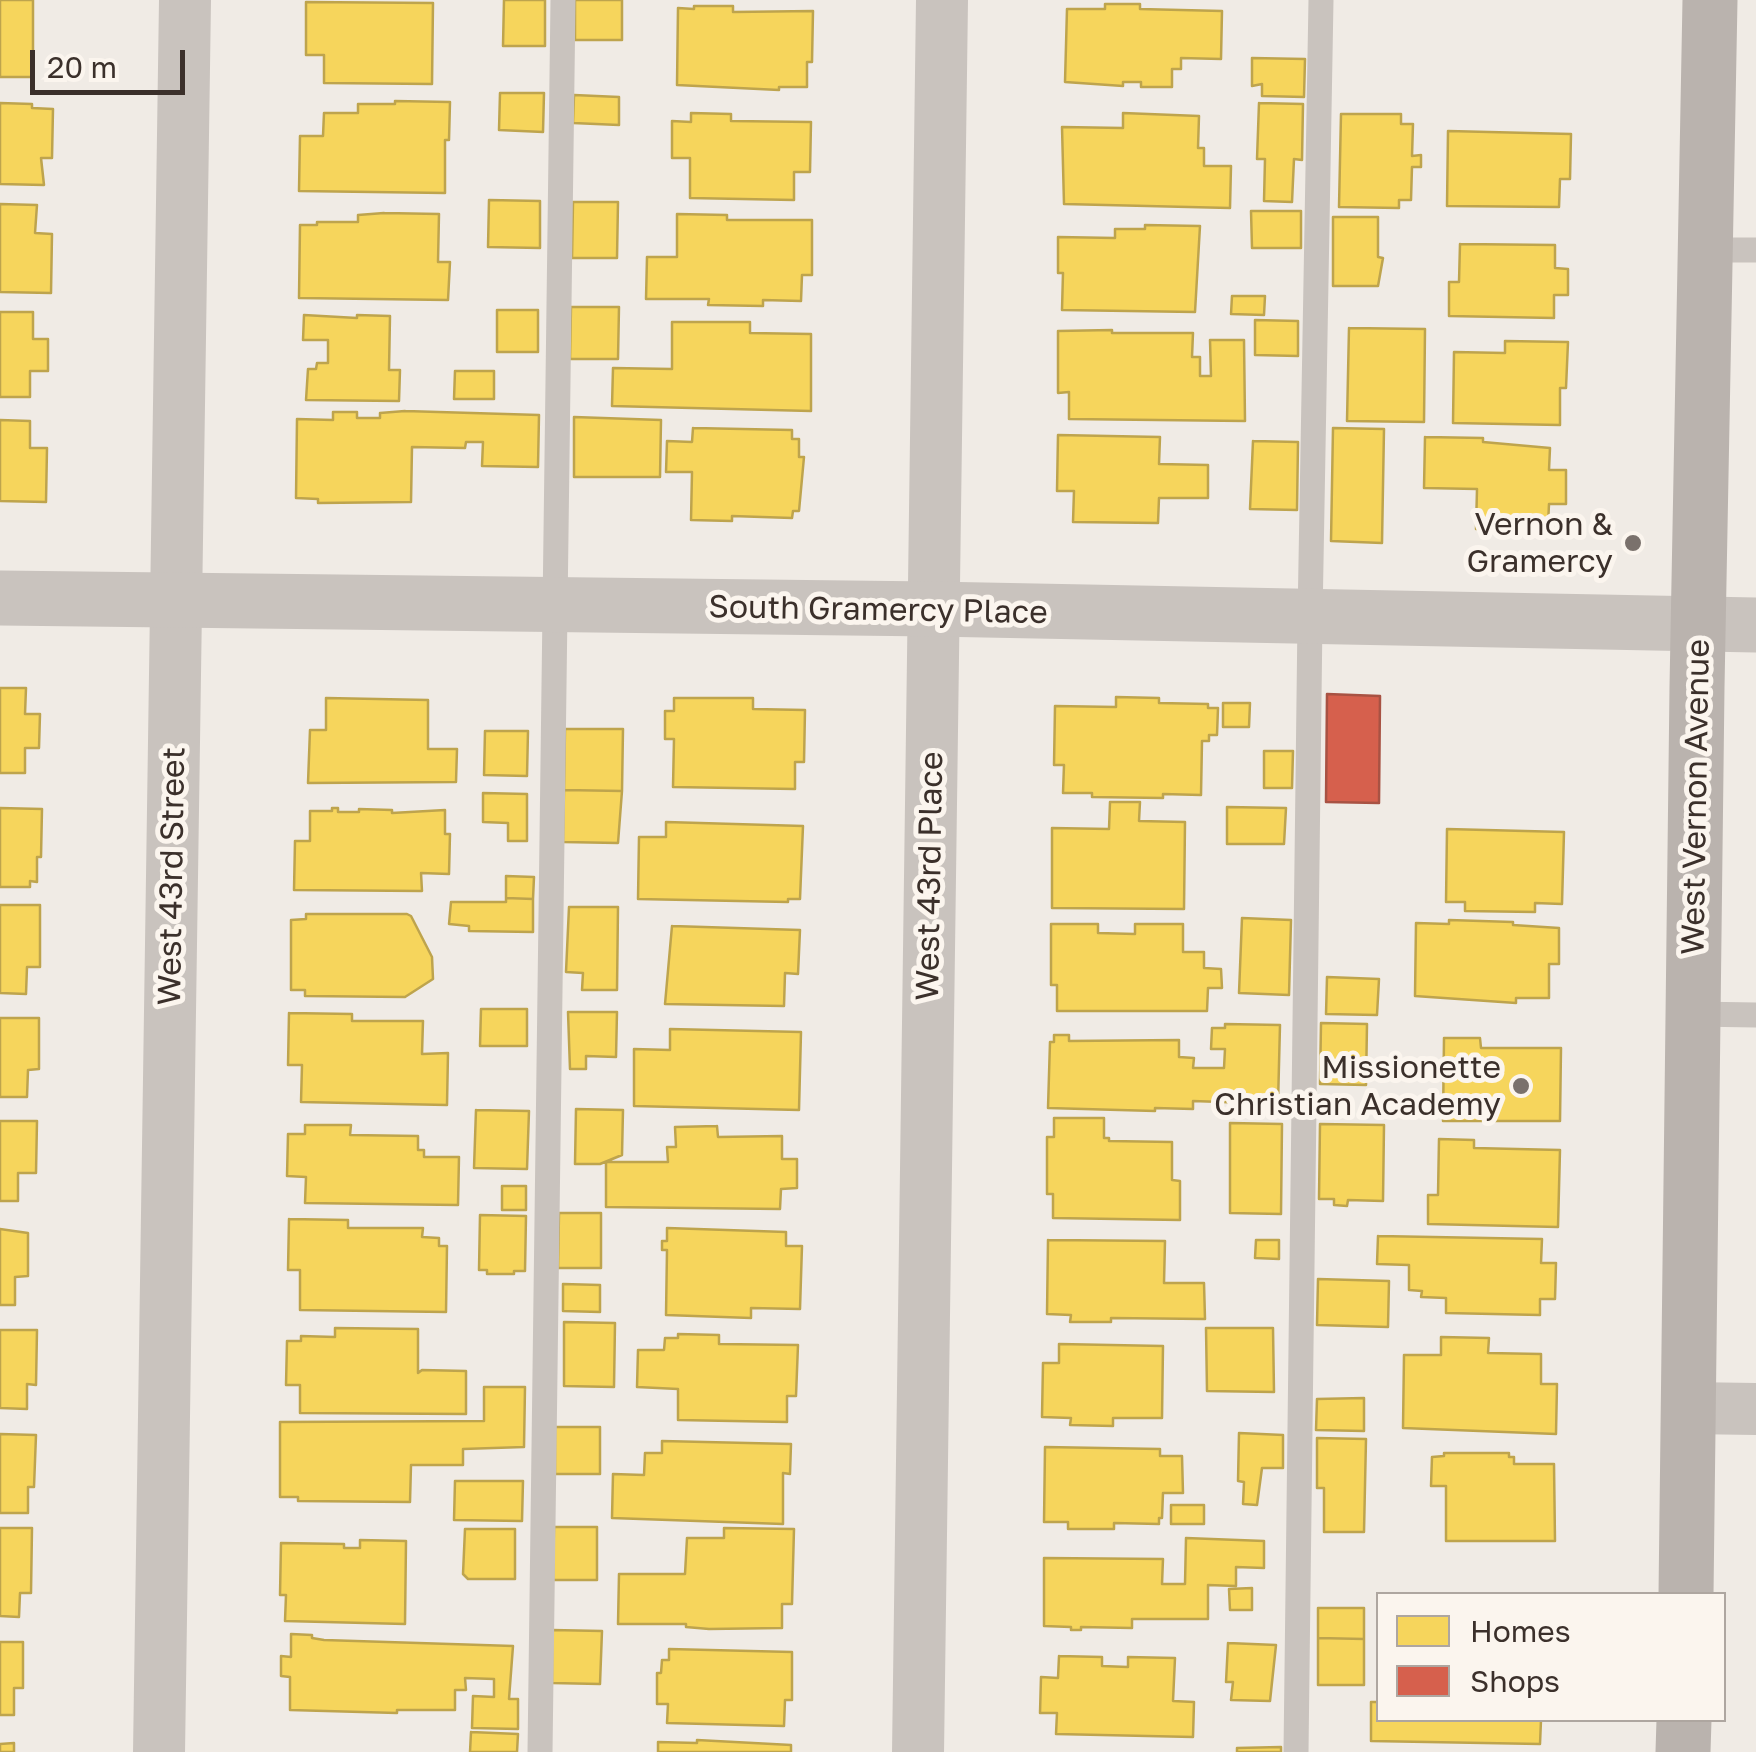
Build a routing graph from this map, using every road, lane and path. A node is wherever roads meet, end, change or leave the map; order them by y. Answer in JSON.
{"nodes":[{"id":1,"x":185,"y":0,"type":"edge"},
{"id":2,"x":563,"y":0,"type":"edge"},
{"id":3,"x":942,"y":0,"type":"edge"},
{"id":4,"x":1321,"y":0,"type":"edge"},
{"id":5,"x":1710,"y":0,"type":"edge"},
{"id":6,"x":1731,"y":250,"type":"edge"},
{"id":7,"x":0,"y":598,"type":"edge"},
{"id":8,"x":178,"y":602,"type":"junction"},
{"id":9,"x":554,"y":606,"type":"junction"},
{"id":10,"x":934,"y":609,"type":"junction"},
{"id":11,"x":1310,"y":618,"type":"junction"},
{"id":12,"x":1699,"y":623,"type":"junction"},
{"id":13,"x":1756,"y":625,"type":"edge"},
{"id":14,"x":1694,"y":1014,"type":"junction"},
{"id":15,"x":1756,"y":1016,"type":"edge"},
{"id":16,"x":1688,"y":1408,"type":"junction"},
{"id":17,"x":1756,"y":1409,"type":"edge"},
{"id":18,"x":1686,"y":1592,"type":"edge"},
{"id":19,"x":1684,"y":1722,"type":"edge"},
{"id":20,"x":158,"y":1752,"type":"edge"},
{"id":21,"x":540,"y":1752,"type":"edge"},
{"id":22,"x":918,"y":1752,"type":"edge"},
{"id":23,"x":1296,"y":1752,"type":"edge"},
{"id":24,"x":1683,"y":1752,"type":"edge"}],
"edges":[{"from":1,"to":8,"type":"street","name":"West 43rd Street"},
{"from":2,"to":9,"type":"lane"},
{"from":3,"to":10,"type":"street","name":"West 43rd Place"},
{"from":4,"to":11,"type":"lane"},
{"from":5,"to":6,"type":"main road","name":"West Vernon Avenue"},
{"from":6,"to":12,"type":"main road","name":"West Vernon Avenue"},
{"from":7,"to":8,"type":"street","name":"South Gramercy Place"},
{"from":8,"to":9,"type":"street","name":"South Gramercy Place"},
{"from":8,"to":20,"type":"street","name":"West 43rd Street"},
{"from":9,"to":10,"type":"street","name":"South Gramercy Place"},
{"from":9,"to":21,"type":"lane"},
{"from":10,"to":11,"type":"street","name":"South Gramercy Place"},
{"from":10,"to":22,"type":"street","name":"West 43rd Place"},
{"from":11,"to":12,"type":"street","name":"South Gramercy Place"},
{"from":11,"to":23,"type":"lane"},
{"from":12,"to":13,"type":"street","name":"South Gramercy Place"},
{"from":12,"to":14,"type":"main road","name":"West Vernon Avenue"},
{"from":14,"to":15,"type":"lane"},
{"from":14,"to":16,"type":"main road","name":"West Vernon Avenue"},
{"from":16,"to":17,"type":"street"},
{"from":16,"to":18,"type":"main road","name":"West Vernon Avenue"},
{"from":19,"to":24,"type":"main road"}]}
